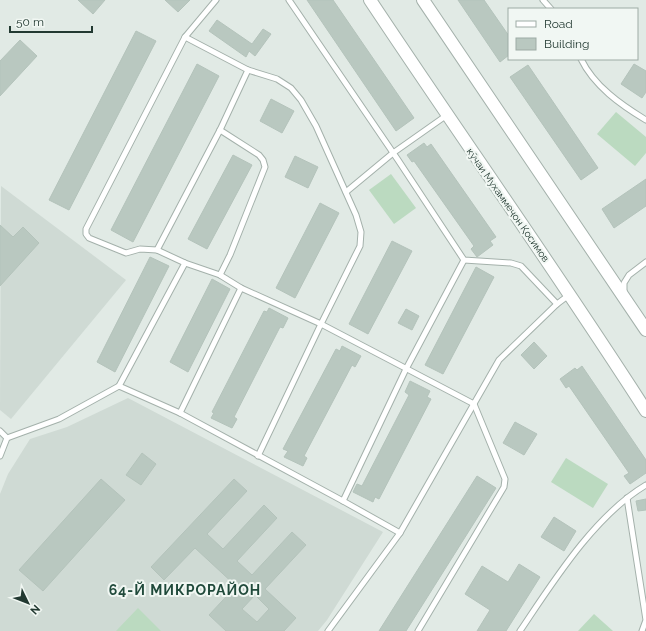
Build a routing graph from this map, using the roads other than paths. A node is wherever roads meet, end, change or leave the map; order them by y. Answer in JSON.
{"nodes":[{"id":1,"x":216,"y":0,"type":"edge"},
{"id":2,"x":289,"y":0,"type":"edge"},
{"id":3,"x":370,"y":0,"type":"edge"},
{"id":4,"x":423,"y":0,"type":"edge"},
{"id":5,"x":543,"y":0,"type":"edge"},
{"id":6,"x":550,"y":8,"type":"edge"},
{"id":7,"x":185,"y":36,"type":"junction"},
{"id":8,"x":582,"y":60,"type":"edge"},
{"id":9,"x":248,"y":70,"type":"junction"},
{"id":10,"x":446,"y":115,"type":"junction"},
{"id":11,"x":646,"y":120,"type":"edge"},
{"id":12,"x":220,"y":130,"type":"junction"},
{"id":13,"x":393,"y":153,"type":"junction"},
{"id":14,"x":346,"y":192,"type":"junction"},
{"id":15,"x":156,"y":250,"type":"junction"},
{"id":16,"x":464,"y":260,"type":"junction"},
{"id":17,"x":185,"y":263,"type":"junction"},
{"id":18,"x":646,"y":263,"type":"edge"},
{"id":19,"x":220,"y":275,"type":"junction"},
{"id":20,"x":241,"y":288,"type":"junction"},
{"id":21,"x":570,"y":295,"type":"junction"},
{"id":22,"x":624,"y":296,"type":"junction"},
{"id":23,"x":557,"y":304,"type":"junction"},
{"id":24,"x":321,"y":324,"type":"junction"},
{"id":25,"x":646,"y":330,"type":"edge"},
{"id":26,"x":406,"y":369,"type":"junction"},
{"id":27,"x":118,"y":386,"type":"junction"},
{"id":28,"x":474,"y":404,"type":"junction"},
{"id":29,"x":644,"y":406,"type":"edge"},
{"id":30,"x":180,"y":414,"type":"junction"},
{"id":31,"x":0,"y":431,"type":"edge"},
{"id":32,"x":7,"y":438,"type":"junction"},
{"id":33,"x":0,"y":456,"type":"edge"},
{"id":34,"x":258,"y":456,"type":"junction"},
{"id":35,"x":646,"y":485,"type":"edge"},
{"id":36,"x":627,"y":498,"type":"junction"},
{"id":37,"x":343,"y":501,"type":"junction"},
{"id":38,"x":400,"y":533,"type":"junction"},
{"id":39,"x":328,"y":631,"type":"edge"},
{"id":40,"x":418,"y":631,"type":"edge"},
{"id":41,"x":520,"y":631,"type":"edge"},
{"id":42,"x":642,"y":631,"type":"edge"}],
"edges":[{"from":1,"to":7,"type":"lane"},
{"from":2,"to":13,"type":"lane"},
{"from":3,"to":10,"type":"street","name":"кӯчаи Мухаммеҷон Қосимов"},
{"from":4,"to":22,"type":"street"},
{"from":5,"to":6,"type":"lane"},
{"from":7,"to":9,"type":"lane"},
{"from":7,"to":15,"type":"lane"},
{"from":8,"to":11,"type":"lane"},
{"from":9,"to":12,"type":"lane"},
{"from":9,"to":14,"type":"lane"},
{"from":10,"to":13,"type":"lane"},
{"from":10,"to":21,"type":"street","name":"кӯчаи Мухаммеҷон Қосимов"},
{"from":12,"to":15,"type":"lane"},
{"from":12,"to":19,"type":"lane"},
{"from":13,"to":14,"type":"lane"},
{"from":13,"to":16,"type":"lane"},
{"from":14,"to":24,"type":"lane"},
{"from":15,"to":17,"type":"lane"},
{"from":16,"to":23,"type":"lane"},
{"from":16,"to":26,"type":"lane"},
{"from":17,"to":19,"type":"lane"},
{"from":17,"to":27,"type":"lane"},
{"from":18,"to":22,"type":"lane"},
{"from":19,"to":20,"type":"lane"},
{"from":20,"to":24,"type":"lane"},
{"from":20,"to":30,"type":"lane"},
{"from":21,"to":23,"type":"lane"},
{"from":21,"to":29,"type":"street","name":"кӯчаи Мухаммеҷон Қосимов"},
{"from":22,"to":25,"type":"street"},
{"from":23,"to":28,"type":"lane"},
{"from":24,"to":26,"type":"lane"},
{"from":24,"to":34,"type":"lane"},
{"from":26,"to":28,"type":"lane"},
{"from":26,"to":37,"type":"lane"},
{"from":27,"to":30,"type":"lane"},
{"from":27,"to":32,"type":"lane"},
{"from":28,"to":38,"type":"lane"},
{"from":28,"to":40,"type":"lane"},
{"from":30,"to":34,"type":"lane"},
{"from":31,"to":32,"type":"lane"},
{"from":32,"to":33,"type":"lane"},
{"from":34,"to":37,"type":"lane"},
{"from":35,"to":36,"type":"lane"},
{"from":36,"to":41,"type":"lane"},
{"from":36,"to":42,"type":"lane"},
{"from":37,"to":38,"type":"lane"},
{"from":38,"to":39,"type":"lane"}]}
